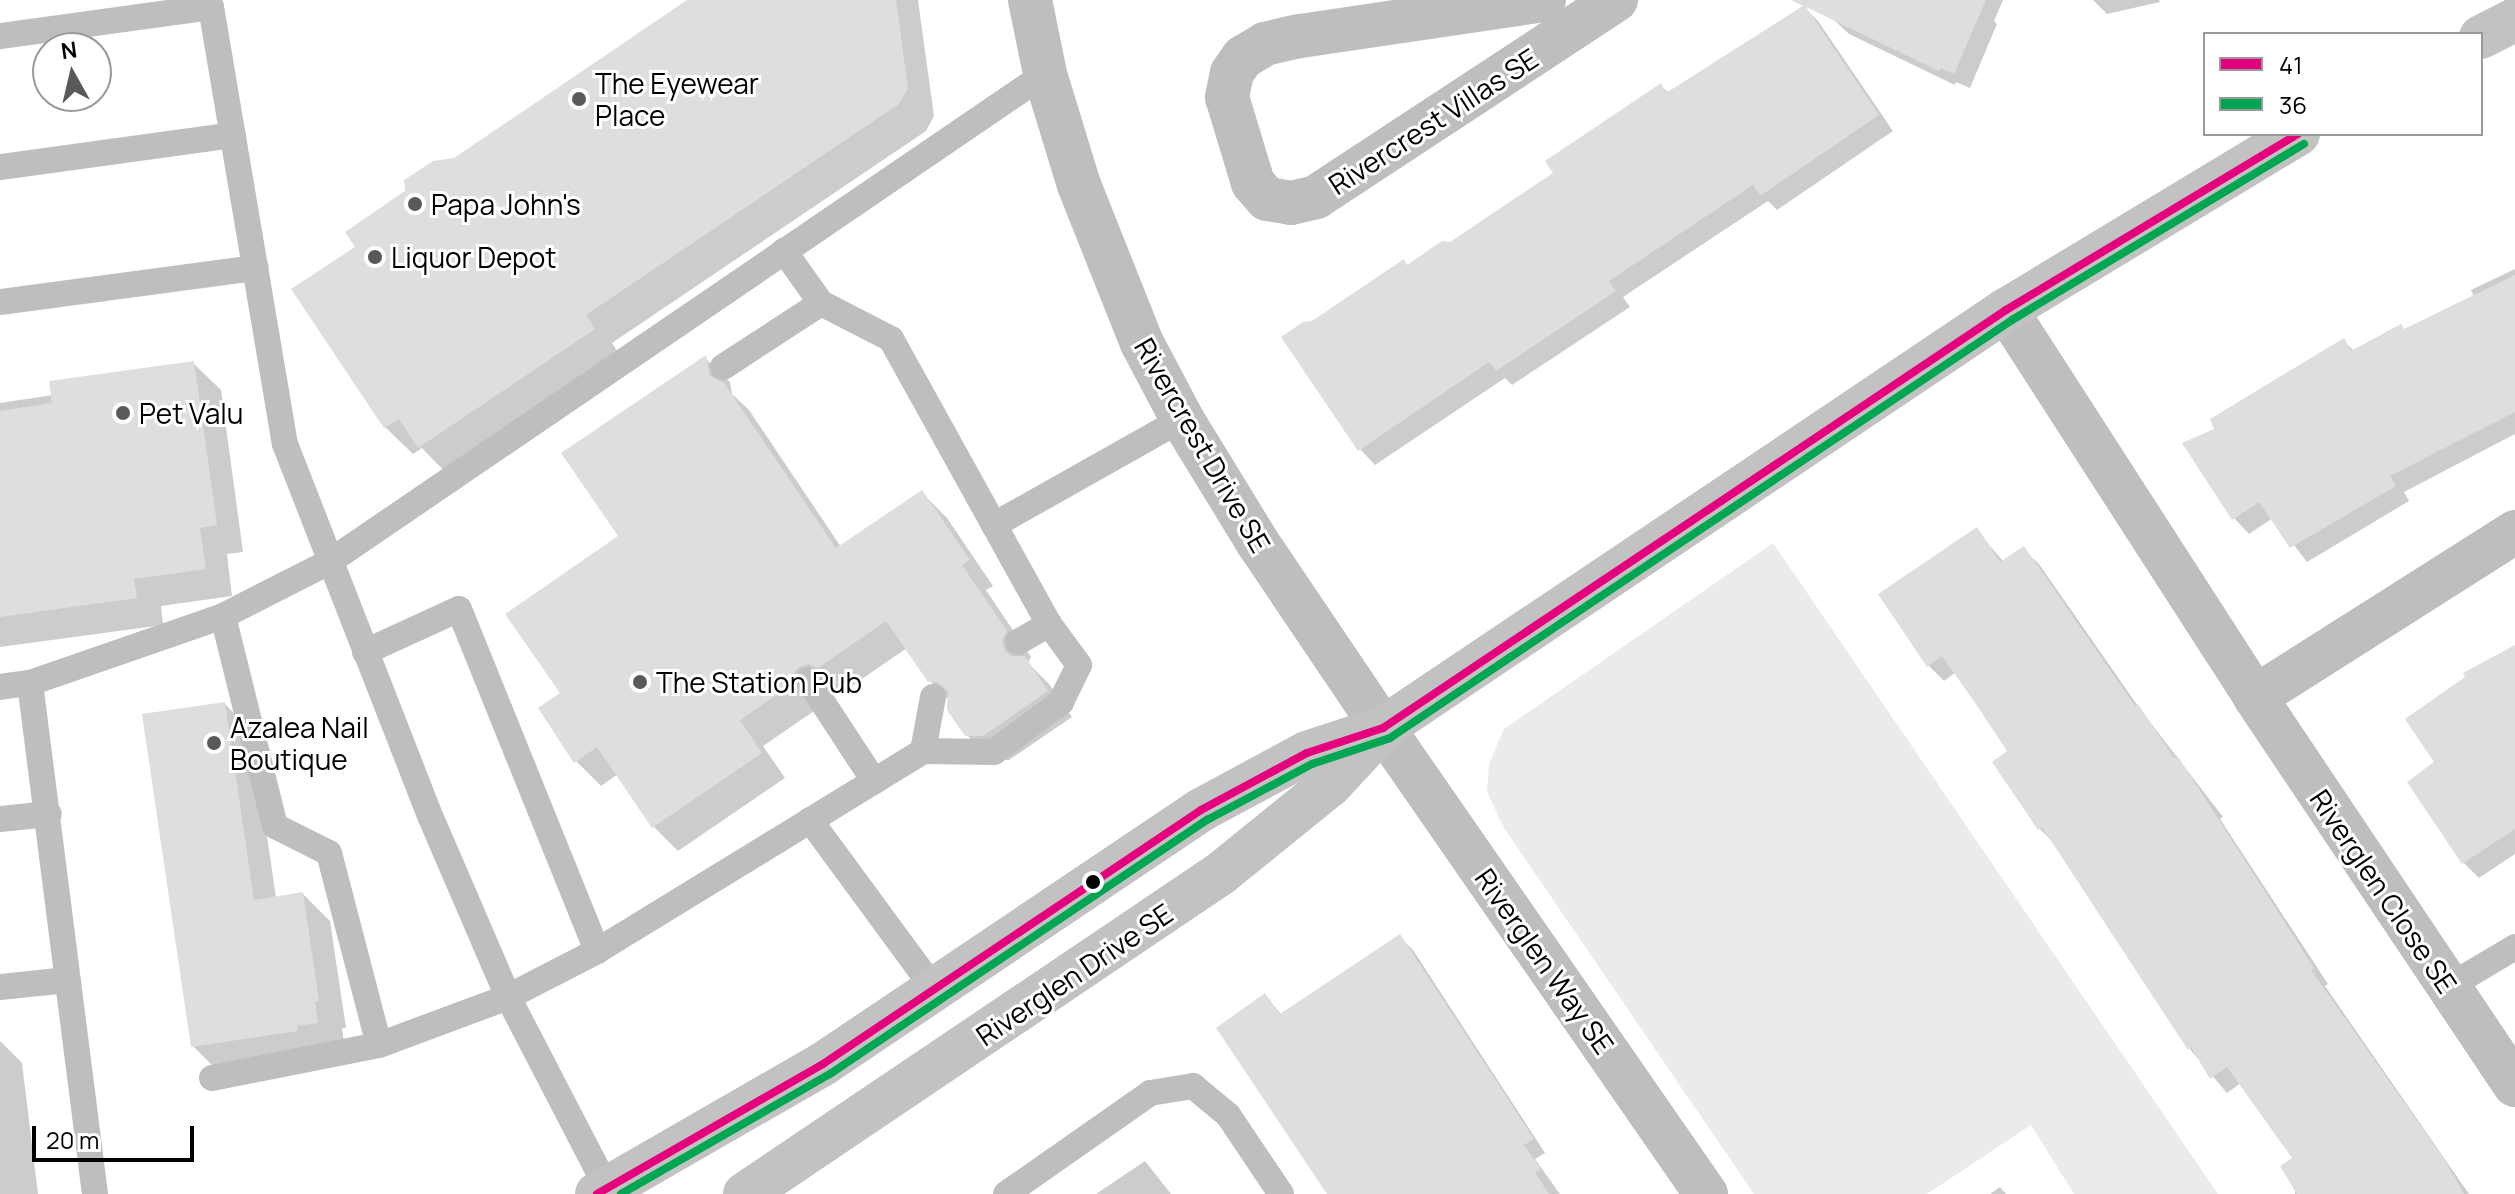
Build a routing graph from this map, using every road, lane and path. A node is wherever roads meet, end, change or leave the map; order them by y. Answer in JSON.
{"nodes":[{"id":1,"x":1030,"y":0,"type":"edge"},
{"id":2,"x":1544,"y":0,"type":"edge"},
{"id":3,"x":1616,"y":0,"type":"edge"},
{"id":4,"x":211,"y":3,"type":"edge"},
{"id":5,"x":2515,"y":20,"type":"edge"},
{"id":6,"x":0,"y":36,"type":"edge"},
{"id":7,"x":2483,"y":36,"type":"edge"},
{"id":8,"x":1045,"y":74,"type":"junction"},
{"id":9,"x":233,"y":135,"type":"junction"},
{"id":10,"x":2295,"y":136,"type":"edge"},
{"id":11,"x":0,"y":167,"type":"edge"},
{"id":12,"x":784,"y":251,"type":"junction"},
{"id":13,"x":256,"y":268,"type":"junction"},
{"id":14,"x":0,"y":302,"type":"edge"},
{"id":15,"x":821,"y":303,"type":"junction"},
{"id":16,"x":2006,"y":310,"type":"junction"},
{"id":17,"x":723,"y":367,"type":"dead end"},
{"id":18,"x":1182,"y":419,"type":"junction"},
{"id":19,"x":994,"y":525,"type":"junction"},
{"id":20,"x":2515,"y":532,"type":"edge"},
{"id":21,"x":329,"y":562,"type":"junction"},
{"id":22,"x":223,"y":616,"type":"junction"},
{"id":23,"x":1049,"y":624,"type":"junction"},
{"id":24,"x":1018,"y":642,"type":"dead end"},
{"id":25,"x":365,"y":652,"type":"junction"},
{"id":26,"x":808,"y":680,"type":"dead end"},
{"id":27,"x":30,"y":683,"type":"junction"},
{"id":28,"x":0,"y":687,"type":"edge"},
{"id":29,"x":933,"y":697,"type":"dead end"},
{"id":30,"x":2255,"y":697,"type":"junction"},
{"id":31,"x":1383,"y":728,"type":"junction"},
{"id":32,"x":923,"y":751,"type":"junction"},
{"id":33,"x":874,"y":781,"type":"junction"},
{"id":34,"x":49,"y":814,"type":"junction"},
{"id":35,"x":0,"y":819,"type":"edge"},
{"id":36,"x":810,"y":820,"type":"junction"},
{"id":37,"x":2515,"y":947,"type":"edge"},
{"id":38,"x":597,"y":951,"type":"junction"},
{"id":39,"x":68,"y":980,"type":"junction"},
{"id":40,"x":0,"y":987,"type":"edge"},
{"id":41,"x":2448,"y":987,"type":"junction"},
{"id":42,"x":934,"y":989,"type":"junction"},
{"id":43,"x":508,"y":997,"type":"junction"},
{"id":44,"x":379,"y":1045,"type":"junction"},
{"id":45,"x":212,"y":1078,"type":"dead end"},
{"id":46,"x":2515,"y":1085,"type":"edge"},
{"id":47,"x":605,"y":1193,"type":"edge"},
{"id":48,"x":95,"y":1194,"type":"edge"},
{"id":49,"x":745,"y":1194,"type":"edge"},
{"id":50,"x":1006,"y":1194,"type":"edge"},
{"id":51,"x":1281,"y":1194,"type":"edge"},
{"id":52,"x":1706,"y":1194,"type":"edge"}],
"edges":[{"from":1,"to":8,"type":"street","name":"Rivercrest Drive SE"},
{"from":2,"to":3,"type":"street","name":"Rivercrest Villas SE"},
{"from":4,"to":6,"type":"lane"},
{"from":4,"to":9,"type":"lane"},
{"from":5,"to":7,"type":"street"},
{"from":8,"to":12,"type":"lane"},
{"from":8,"to":18,"type":"street","name":"Rivercrest Drive SE"},
{"from":9,"to":11,"type":"lane"},
{"from":9,"to":13,"type":"lane"},
{"from":10,"to":16,"type":"street","name":"Riverglen Drive SE"},
{"from":12,"to":15,"type":"lane"},
{"from":12,"to":21,"type":"lane"},
{"from":13,"to":14,"type":"lane"},
{"from":13,"to":21,"type":"lane"},
{"from":15,"to":17,"type":"lane"},
{"from":15,"to":19,"type":"lane"},
{"from":16,"to":30,"type":"street","name":"Riverglen Close SE"},
{"from":16,"to":31,"type":"street","name":"Riverglen Drive SE"},
{"from":18,"to":19,"type":"lane"},
{"from":18,"to":31,"type":"street","name":"Rivercrest Drive SE"},
{"from":19,"to":23,"type":"lane"},
{"from":20,"to":30,"type":"street"},
{"from":21,"to":22,"type":"lane"},
{"from":21,"to":25,"type":"lane"},
{"from":22,"to":27,"type":"lane"},
{"from":22,"to":44,"type":"lane"},
{"from":23,"to":24,"type":"lane"},
{"from":23,"to":32,"type":"lane"},
{"from":25,"to":38,"type":"lane"},
{"from":25,"to":43,"type":"lane"},
{"from":26,"to":33,"type":"lane"},
{"from":27,"to":28,"type":"lane"},
{"from":27,"to":34,"type":"lane"},
{"from":29,"to":32,"type":"lane"},
{"from":30,"to":41,"type":"street","name":"Riverglen Close SE"},
{"from":31,"to":42,"type":"street","name":"Riverglen Drive SE"},
{"from":31,"to":49,"type":"street","name":"Riverglen Drive SE"},
{"from":31,"to":52,"type":"street","name":"Riverglen Way SE"},
{"from":32,"to":33,"type":"lane"},
{"from":33,"to":36,"type":"lane"},
{"from":34,"to":35,"type":"lane"},
{"from":34,"to":39,"type":"lane"},
{"from":36,"to":38,"type":"lane"},
{"from":36,"to":42,"type":"lane"},
{"from":37,"to":41,"type":"lane"},
{"from":38,"to":43,"type":"lane"},
{"from":39,"to":40,"type":"lane"},
{"from":39,"to":48,"type":"lane"},
{"from":41,"to":46,"type":"street","name":"Riverglen Close SE"},
{"from":42,"to":47,"type":"street","name":"Riverglen Drive SE"},
{"from":43,"to":44,"type":"lane"},
{"from":43,"to":47,"type":"lane"},
{"from":44,"to":45,"type":"lane"},
{"from":50,"to":51,"type":"lane"}]}
